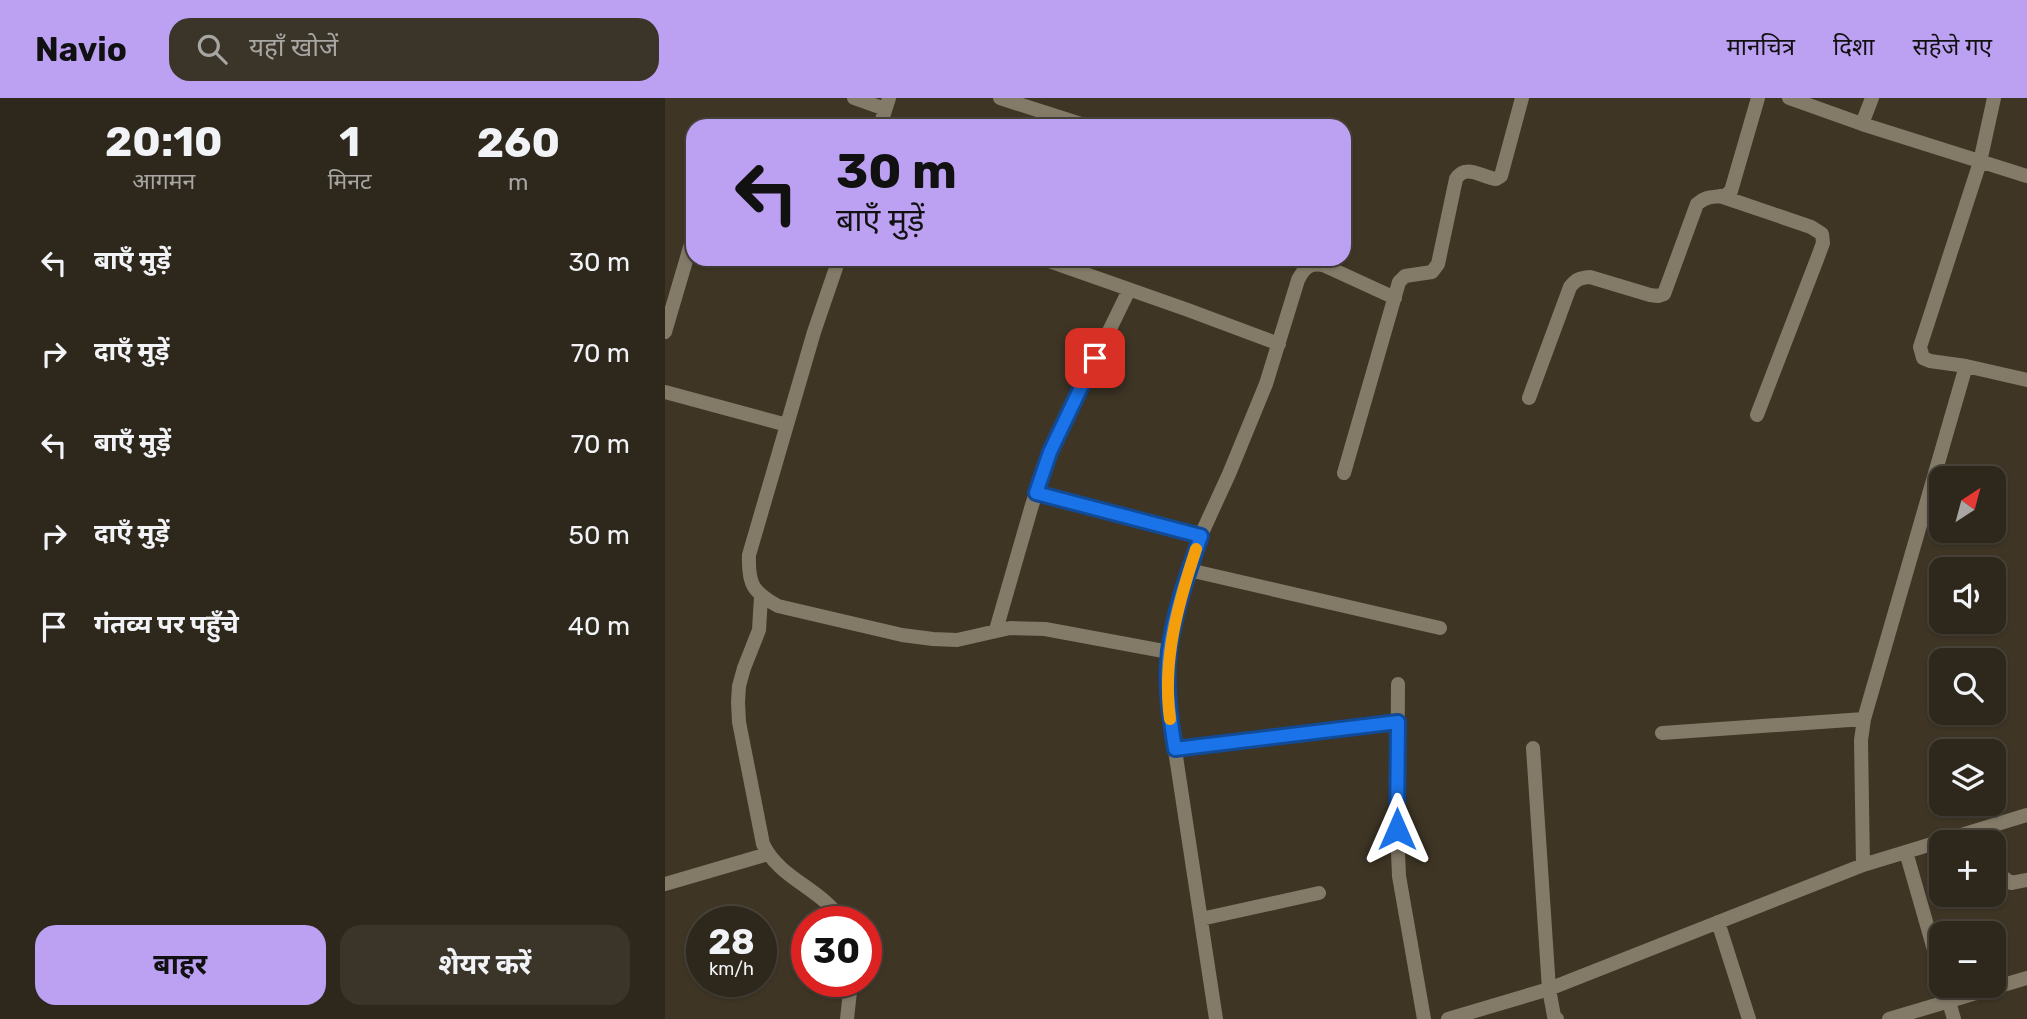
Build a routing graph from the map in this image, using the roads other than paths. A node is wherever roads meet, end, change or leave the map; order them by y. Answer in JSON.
{"nodes":[{"id":1,"x":854,"y":98,"type":"edge"},
{"id":2,"x":999,"y":98,"type":"edge"},
{"id":3,"x":1523,"y":98,"type":"edge"},
{"id":4,"x":1758,"y":98,"type":"edge"},
{"id":5,"x":1789,"y":98,"type":"edge"},
{"id":6,"x":1872,"y":98,"type":"edge"},
{"id":7,"x":1994,"y":98,"type":"edge"},
{"id":8,"x":887,"y":104,"type":"edge"},
{"id":9,"x":1065,"y":119,"type":"edge"},
{"id":10,"x":1862,"y":124,"type":"junction"},
{"id":11,"x":1980,"y":162,"type":"junction"},
{"id":12,"x":2027,"y":176,"type":"edge"},
{"id":13,"x":1720,"y":196,"type":"junction"},
{"id":14,"x":686,"y":261,"type":"edge"},
{"id":15,"x":837,"y":266,"type":"edge"},
{"id":16,"x":1062,"y":266,"type":"edge"},
{"id":17,"x":1309,"y":266,"type":"edge"},
{"id":18,"x":1325,"y":266,"type":"edge"},
{"id":19,"x":1129,"y":290,"type":"junction"},
{"id":20,"x":1395,"y":298,"type":"junction"},
{"id":21,"x":665,"y":332,"type":"edge"},
{"id":22,"x":1279,"y":344,"type":"junction"},
{"id":23,"x":1966,"y":366,"type":"junction"},
{"id":24,"x":2027,"y":380,"type":"edge"},
{"id":25,"x":665,"y":392,"type":"edge"},
{"id":26,"x":1529,"y":398,"type":"dead end"},
{"id":27,"x":1757,"y":415,"type":"dead end"},
{"id":28,"x":787,"y":425,"type":"junction"},
{"id":29,"x":1344,"y":473,"type":"dead end"},
{"id":30,"x":1036,"y":493,"type":"junction"},
{"id":31,"x":1201,"y":536,"type":"junction"},
{"id":32,"x":1189,"y":570,"type":"junction"},
{"id":33,"x":761,"y":597,"type":"junction"},
{"id":34,"x":1440,"y":628,"type":"dead end"},
{"id":35,"x":996,"y":630,"type":"junction"},
{"id":36,"x":1169,"y":652,"type":"junction"},
{"id":37,"x":1398,"y":684,"type":"dead end"},
{"id":38,"x":1864,"y":719,"type":"junction"},
{"id":39,"x":1398,"y":722,"type":"junction"},
{"id":40,"x":1662,"y":733,"type":"dead end"},
{"id":41,"x":1533,"y":748,"type":"dead end"},
{"id":42,"x":1175,"y":749,"type":"junction"},
{"id":43,"x":2027,"y":815,"type":"edge"},
{"id":44,"x":1996,"y":830,"type":"edge"},
{"id":45,"x":1929,"y":847,"type":"edge"},
{"id":46,"x":1906,"y":852,"type":"junction"},
{"id":47,"x":768,"y":854,"type":"junction"},
{"id":48,"x":1863,"y":865,"type":"junction"},
{"id":49,"x":2006,"y":880,"type":"edge"},
{"id":50,"x":2027,"y":880,"type":"edge"},
{"id":51,"x":665,"y":884,"type":"edge"},
{"id":52,"x":1319,"y":894,"type":"dead end"},
{"id":53,"x":831,"y":906,"type":"edge"},
{"id":54,"x":1201,"y":919,"type":"junction"},
{"id":55,"x":1718,"y":922,"type":"junction"},
{"id":56,"x":1929,"y":932,"type":"edge"},
{"id":57,"x":2027,"y":978,"type":"edge"},
{"id":58,"x":1549,"y":989,"type":"junction"},
{"id":59,"x":849,"y":997,"type":"edge"},
{"id":60,"x":1948,"y":998,"type":"edge"},
{"id":61,"x":1949,"y":1001,"type":"junction"},
{"id":62,"x":847,"y":1019,"type":"edge"},
{"id":63,"x":1216,"y":1019,"type":"edge"},
{"id":64,"x":1424,"y":1019,"type":"edge"},
{"id":65,"x":1448,"y":1019,"type":"edge"},
{"id":66,"x":1557,"y":1019,"type":"edge"},
{"id":67,"x":1748,"y":1019,"type":"edge"},
{"id":68,"x":1889,"y":1019,"type":"edge"},
{"id":69,"x":1954,"y":1019,"type":"edge"}],
"edges":[{"from":1,"to":8,"type":"street"},
{"from":2,"to":9,"type":"street"},
{"from":3,"to":20,"type":"street"},
{"from":4,"to":13,"type":"street"},
{"from":5,"to":10,"type":"street"},
{"from":6,"to":10,"type":"street"},
{"from":7,"to":11,"type":"street"},
{"from":10,"to":11,"type":"street"},
{"from":11,"to":12,"type":"street"},
{"from":11,"to":23,"type":"street"},
{"from":13,"to":26,"type":"street"},
{"from":13,"to":27,"type":"street"},
{"from":14,"to":21,"type":"street"},
{"from":15,"to":28,"type":"street"},
{"from":16,"to":19,"type":"street"},
{"from":17,"to":22,"type":"street"},
{"from":18,"to":20,"type":"street"},
{"from":19,"to":22,"type":"street"},
{"from":19,"to":30,"type":"street"},
{"from":20,"to":29,"type":"street"},
{"from":22,"to":31,"type":"street"},
{"from":23,"to":24,"type":"street"},
{"from":23,"to":38,"type":"street"},
{"from":25,"to":28,"type":"street"},
{"from":28,"to":33,"type":"street"},
{"from":30,"to":31,"type":"street"},
{"from":30,"to":35,"type":"street"},
{"from":31,"to":32,"type":"street"},
{"from":32,"to":34,"type":"street"},
{"from":32,"to":36,"type":"street"},
{"from":33,"to":35,"type":"street"},
{"from":33,"to":47,"type":"street"},
{"from":35,"to":36,"type":"street"},
{"from":36,"to":42,"type":"street"},
{"from":37,"to":39,"type":"street"},
{"from":38,"to":40,"type":"street"},
{"from":38,"to":48,"type":"street"},
{"from":39,"to":42,"type":"street"},
{"from":39,"to":64,"type":"street"},
{"from":41,"to":58,"type":"street"},
{"from":42,"to":54,"type":"street"},
{"from":43,"to":44,"type":"street"},
{"from":45,"to":46,"type":"street"},
{"from":46,"to":48,"type":"street"},
{"from":46,"to":56,"type":"street"},
{"from":47,"to":51,"type":"street"},
{"from":47,"to":53,"type":"street"},
{"from":48,"to":55,"type":"street"},
{"from":49,"to":50,"type":"street"},
{"from":52,"to":54,"type":"street"},
{"from":54,"to":63,"type":"street"},
{"from":55,"to":58,"type":"street"},
{"from":55,"to":67,"type":"street"},
{"from":57,"to":61,"type":"street"},
{"from":58,"to":65,"type":"street"},
{"from":58,"to":66,"type":"street"},
{"from":59,"to":62,"type":"street"},
{"from":60,"to":61,"type":"street"},
{"from":61,"to":68,"type":"street"},
{"from":61,"to":69,"type":"street"}]}
